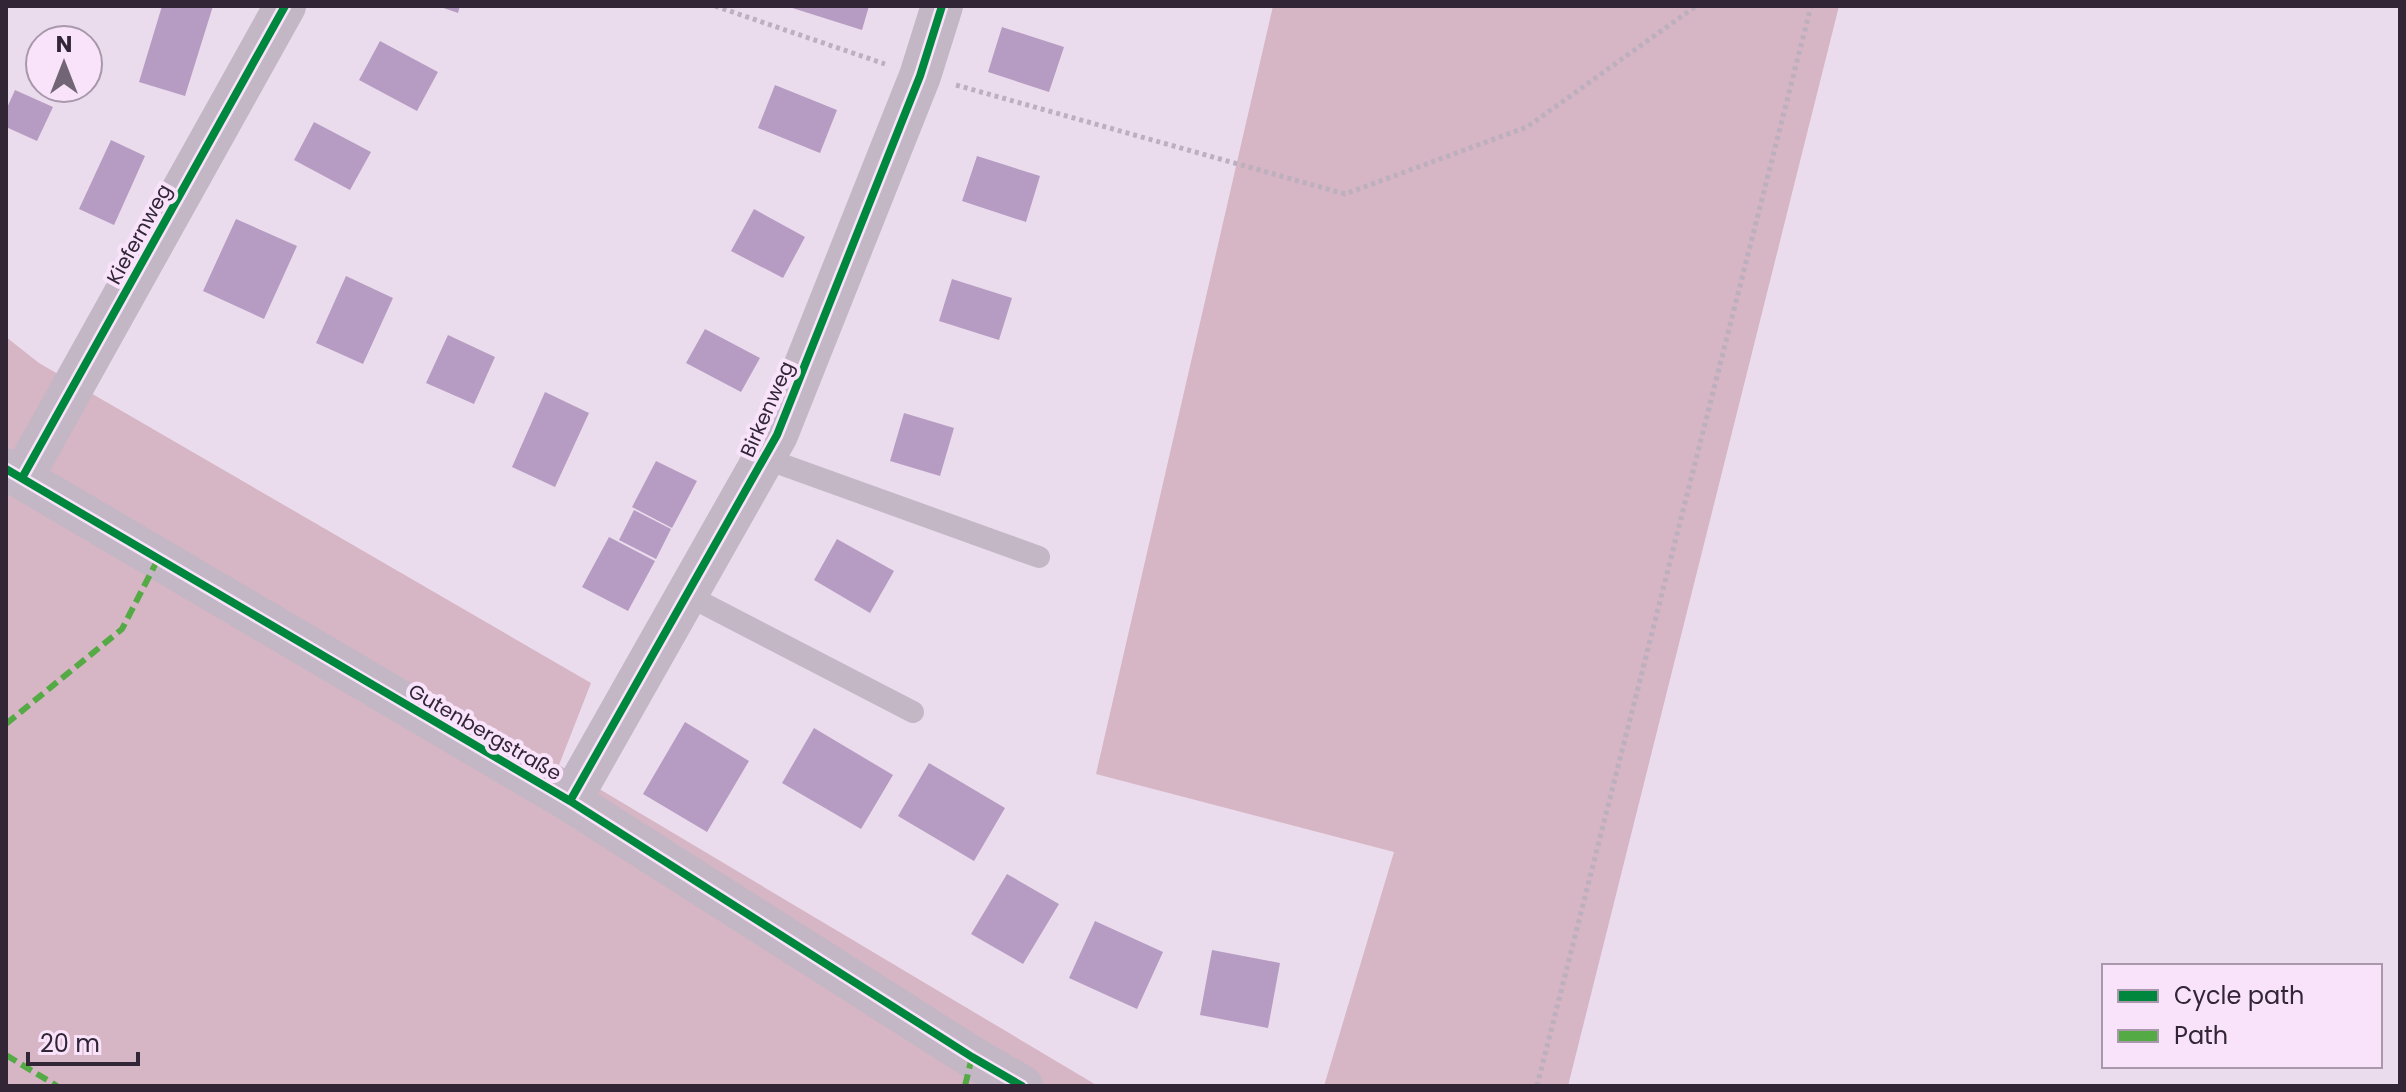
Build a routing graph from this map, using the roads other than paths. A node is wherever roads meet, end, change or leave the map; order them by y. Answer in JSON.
{"nodes":[{"id":1,"x":285,"y":6,"type":"edge"},
{"id":2,"x":942,"y":6,"type":"edge"},
{"id":3,"x":764,"y":458,"type":"junction"},
{"id":4,"x":14,"y":474,"type":"edge"},
{"id":5,"x":1039,"y":557,"type":"dead end"},
{"id":6,"x":687,"y":595,"type":"junction"},
{"id":7,"x":913,"y":712,"type":"dead end"},
{"id":8,"x":570,"y":801,"type":"junction"},
{"id":9,"x":1022,"y":1086,"type":"edge"}],
"edges":[{"from":1,"to":4,"type":"street","name":"Kiefernweg"},
{"from":2,"to":3,"type":"street","name":"Birkenweg"},
{"from":3,"to":5,"type":"lane"},
{"from":3,"to":6,"type":"street","name":"Birkenweg"},
{"from":4,"to":8,"type":"street","name":"Gutenbergstraße"},
{"from":6,"to":7,"type":"lane"},
{"from":6,"to":8,"type":"street","name":"Birkenweg"},
{"from":8,"to":9,"type":"street","name":"Gutenbergstraße"}]}
